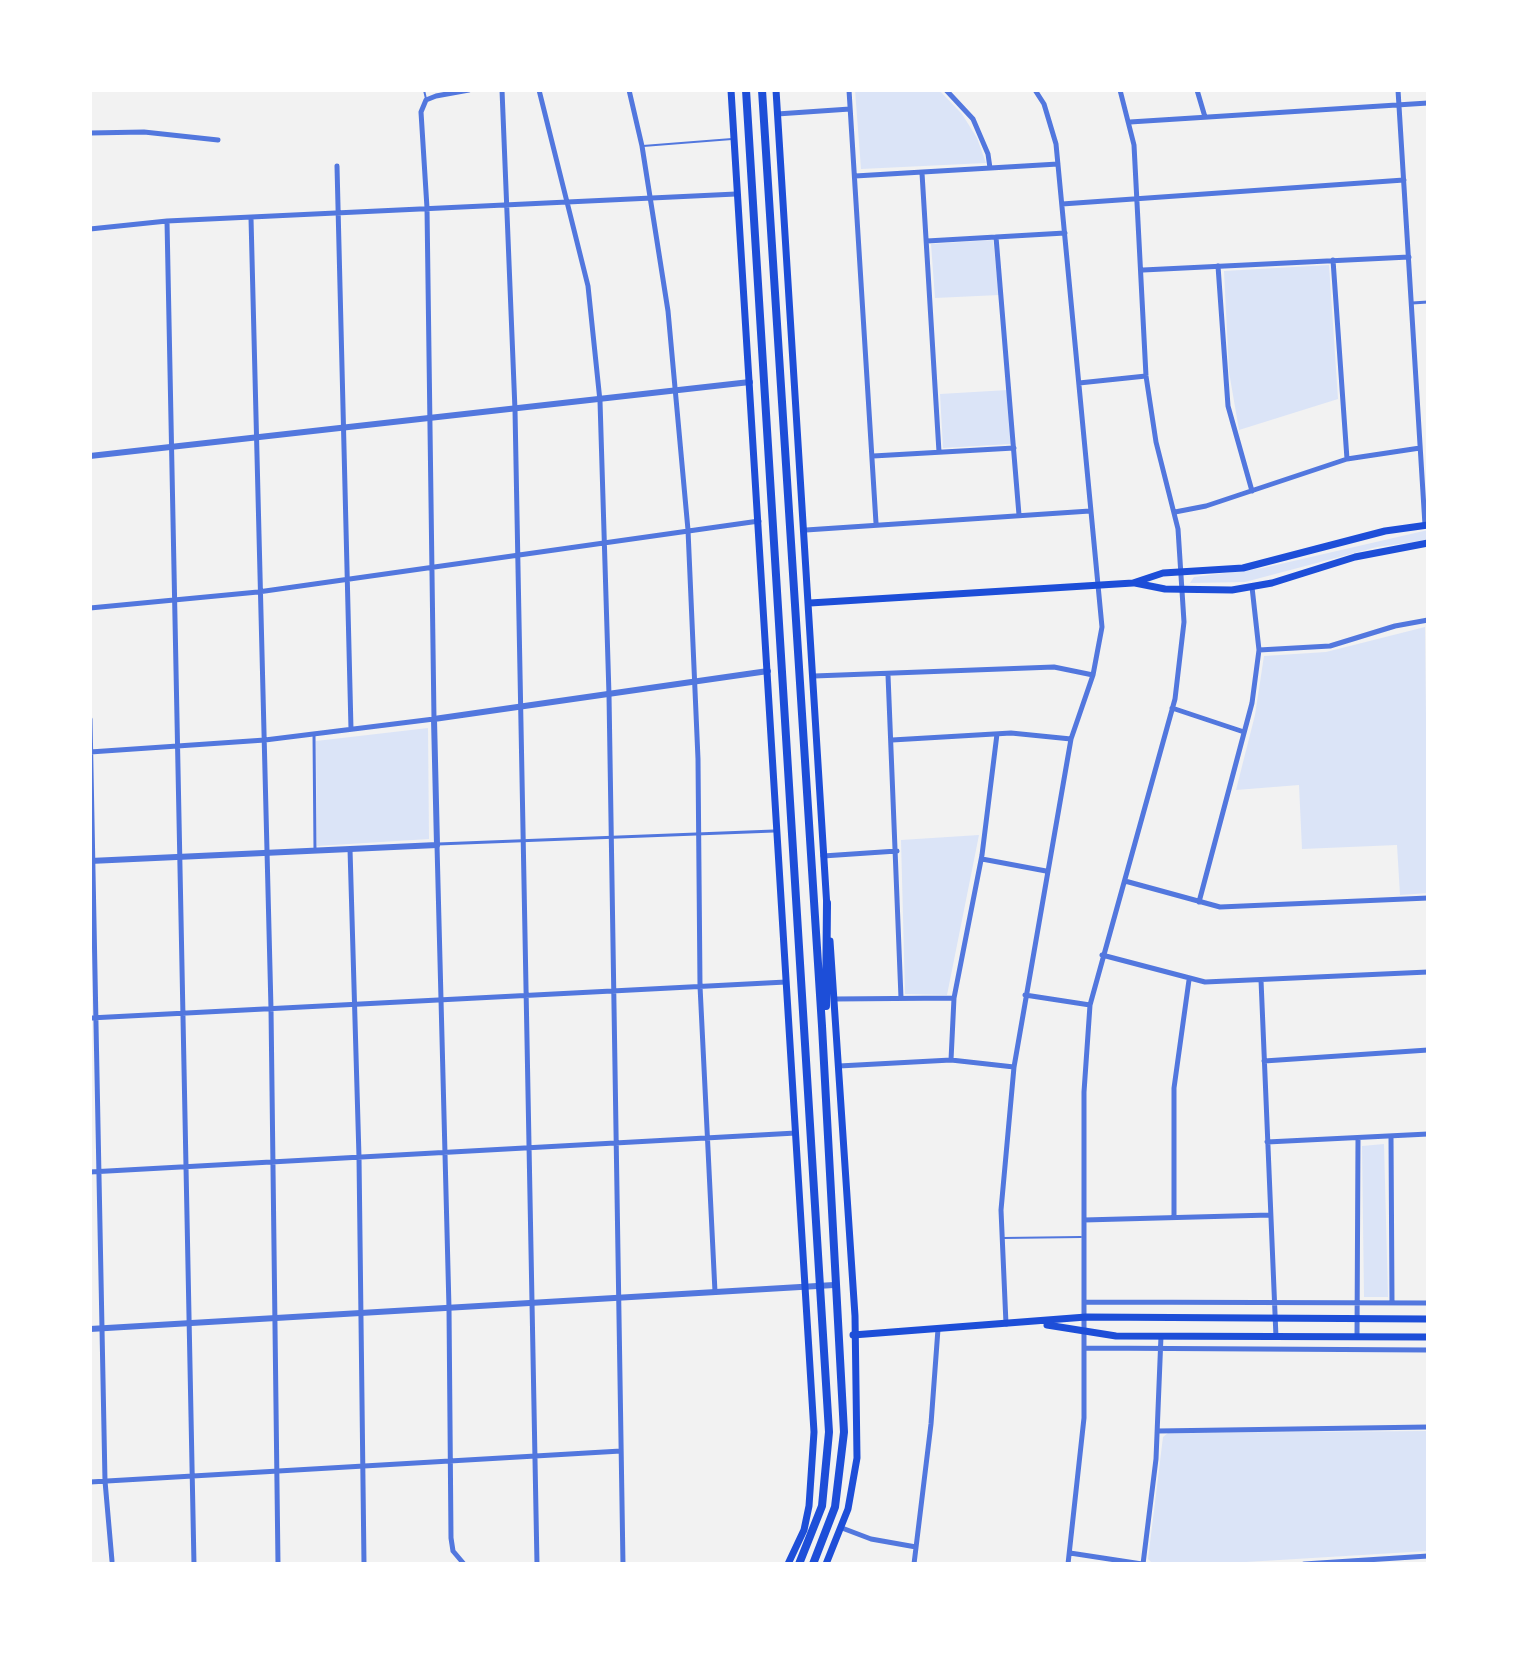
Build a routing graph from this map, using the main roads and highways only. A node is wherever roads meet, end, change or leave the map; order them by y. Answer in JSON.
{"nodes":[{"id":1,"x":731,"y":90,"type":"edge"},
{"id":2,"x":746,"y":90,"type":"edge"},
{"id":3,"x":762,"y":90,"type":"edge"},
{"id":4,"x":776,"y":90,"type":"edge"},
{"id":5,"x":1427,"y":525,"type":"edge"},
{"id":6,"x":1428,"y":543,"type":"edge"},
{"id":7,"x":1133,"y":583,"type":"junction"},
{"id":8,"x":810,"y":603,"type":"junction"},
{"id":9,"x":827,"y":903,"type":"junction"},
{"id":10,"x":822,"y":1026,"type":"junction"},
{"id":11,"x":1428,"y":1319,"type":"edge"},
{"id":12,"x":1037,"y":1324,"type":"junction"},
{"id":13,"x":853,"y":1335,"type":"junction"},
{"id":14,"x":1428,"y":1337,"type":"edge"},
{"id":15,"x":788,"y":1564,"type":"edge"},
{"id":16,"x":799,"y":1564,"type":"edge"},
{"id":17,"x":813,"y":1564,"type":"edge"},
{"id":18,"x":826,"y":1564,"type":"edge"}],
"edges":[{"from":1,"to":15,"type":"main road"},
{"from":2,"to":16,"type":"highway"},
{"from":3,"to":10,"type":"highway"},
{"from":4,"to":8,"type":"main road"},
{"from":5,"to":7,"type":"main road"},
{"from":6,"to":7,"type":"main road"},
{"from":7,"to":8,"type":"main road"},
{"from":8,"to":9,"type":"main road"},
{"from":9,"to":10,"type":"highway"},
{"from":9,"to":13,"type":"main road"},
{"from":10,"to":17,"type":"highway"},
{"from":11,"to":12,"type":"main road"},
{"from":12,"to":13,"type":"main road"},
{"from":12,"to":14,"type":"main road"},
{"from":13,"to":18,"type":"main road"}]}
